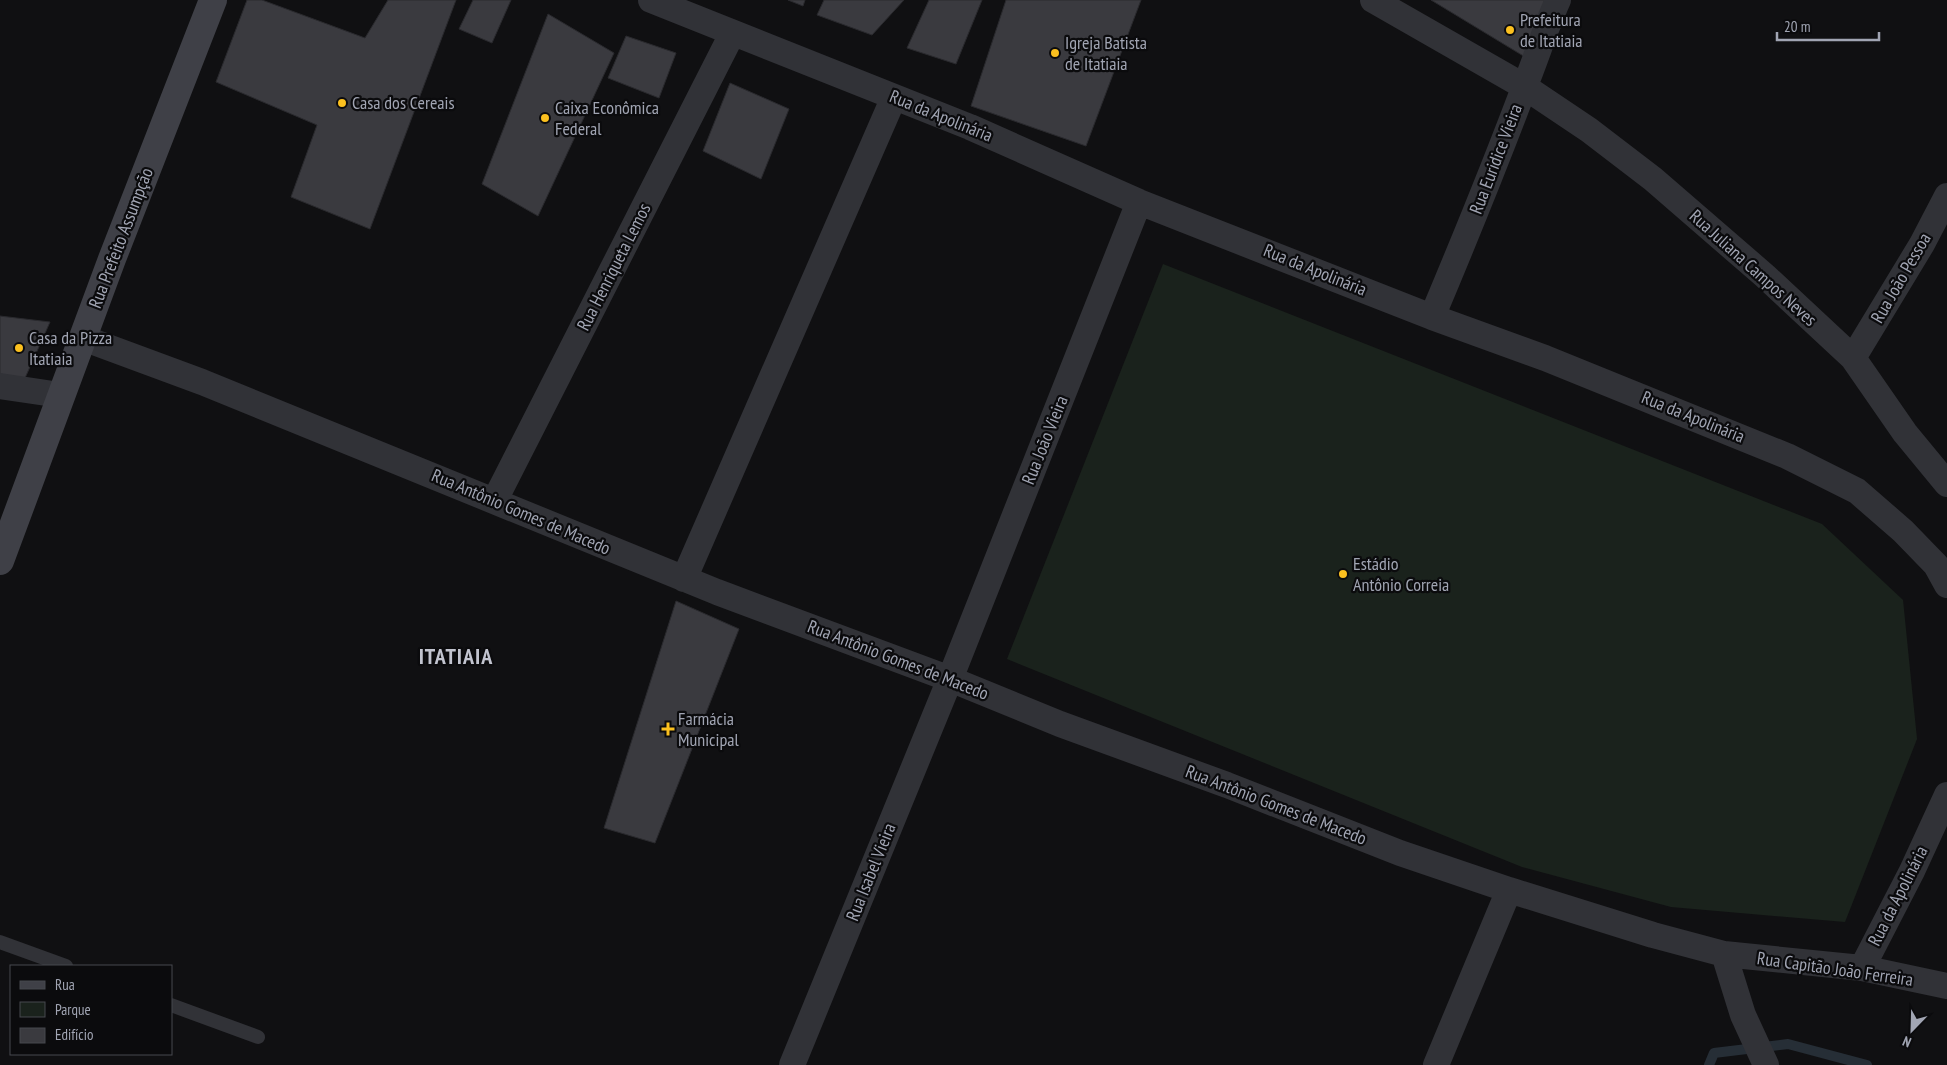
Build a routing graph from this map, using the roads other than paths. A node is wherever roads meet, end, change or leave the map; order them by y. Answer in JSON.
{"nodes":[{"id":1,"x":213,"y":0,"type":"edge"},
{"id":2,"x":652,"y":0,"type":"edge"},
{"id":3,"x":1373,"y":0,"type":"edge"},
{"id":4,"x":1558,"y":0,"type":"edge"},
{"id":5,"x":732,"y":34,"type":"junction"},
{"id":6,"x":1525,"y":87,"type":"junction"},
{"id":7,"x":894,"y":96,"type":"junction"},
{"id":8,"x":1947,"y":196,"type":"edge"},
{"id":9,"x":1139,"y":202,"type":"junction"},
{"id":10,"x":1432,"y":317,"type":"junction"},
{"id":11,"x":83,"y":338,"type":"junction"},
{"id":12,"x":1853,"y":358,"type":"junction"},
{"id":13,"x":0,"y":386,"type":"edge"},
{"id":14,"x":60,"y":395,"type":"junction"},
{"id":15,"x":1947,"y":484,"type":"edge"},
{"id":16,"x":495,"y":500,"type":"junction"},
{"id":17,"x":0,"y":561,"type":"edge"},
{"id":18,"x":684,"y":579,"type":"junction"},
{"id":19,"x":1947,"y":585,"type":"edge"},
{"id":20,"x":950,"y":679,"type":"junction"},
{"id":21,"x":1947,"y":795,"type":"edge"},
{"id":22,"x":1509,"y":890,"type":"junction"},
{"id":23,"x":0,"y":942,"type":"edge"},
{"id":24,"x":1724,"y":954,"type":"junction"},
{"id":25,"x":63,"y":965,"type":"edge"},
{"id":26,"x":1862,"y":968,"type":"junction"},
{"id":27,"x":1947,"y":986,"type":"edge"},
{"id":28,"x":172,"y":1005,"type":"edge"},
{"id":29,"x":258,"y":1037,"type":"dead end"},
{"id":30,"x":792,"y":1065,"type":"edge"},
{"id":31,"x":1436,"y":1065,"type":"edge"},
{"id":32,"x":1766,"y":1065,"type":"edge"}],
"edges":[{"from":1,"to":11,"type":"street","name":"Rua Prefeito Assumpção"},
{"from":2,"to":5,"type":"street","name":"Rua da Apolinária"},
{"from":3,"to":6,"type":"street","name":"Rua Juliana Campos Neves"},
{"from":4,"to":6,"type":"street","name":"Rua Euridice Vieira"},
{"from":5,"to":7,"type":"street","name":"Rua da Apolinária"},
{"from":5,"to":16,"type":"street","name":"Rua Henriqueta Lemos"},
{"from":6,"to":10,"type":"street","name":"Rua Euridice Vieira"},
{"from":6,"to":12,"type":"street","name":"Rua Juliana Campos Neves"},
{"from":7,"to":9,"type":"street","name":"Rua da Apolinária"},
{"from":7,"to":18,"type":"street"},
{"from":8,"to":12,"type":"street","name":"Rua João Pessoa"},
{"from":9,"to":10,"type":"street","name":"Rua da Apolinária"},
{"from":9,"to":20,"type":"street","name":"Rua João Vieira"},
{"from":10,"to":19,"type":"street","name":"Rua da Apolinária"},
{"from":11,"to":14,"type":"street","name":"Rua Prefeito Assumpção"},
{"from":11,"to":16,"type":"street","name":"Rua Antônio Gomes de Macedo"},
{"from":12,"to":15,"type":"street","name":"Rua Juliana Campos Neves"},
{"from":13,"to":14,"type":"street"},
{"from":14,"to":17,"type":"street","name":"Rua Prefeito Assumpção"},
{"from":16,"to":18,"type":"street","name":"Rua Antônio Gomes de Macedo"},
{"from":18,"to":20,"type":"street","name":"Rua Antônio Gomes de Macedo"},
{"from":20,"to":22,"type":"street","name":"Rua Antônio Gomes de Macedo"},
{"from":20,"to":30,"type":"street","name":"Rua Isabel Vieira"},
{"from":21,"to":26,"type":"street","name":"Rua da Apolinária"},
{"from":22,"to":24,"type":"street","name":"Rua Antônio Gomes de Macedo"},
{"from":22,"to":31,"type":"street"},
{"from":23,"to":25,"type":"lane"},
{"from":24,"to":26,"type":"street","name":"Rua Capitão João Ferreira"},
{"from":24,"to":32,"type":"street"},
{"from":26,"to":27,"type":"street","name":"Rua Capitão João Ferreira"},
{"from":28,"to":29,"type":"lane"}]}
